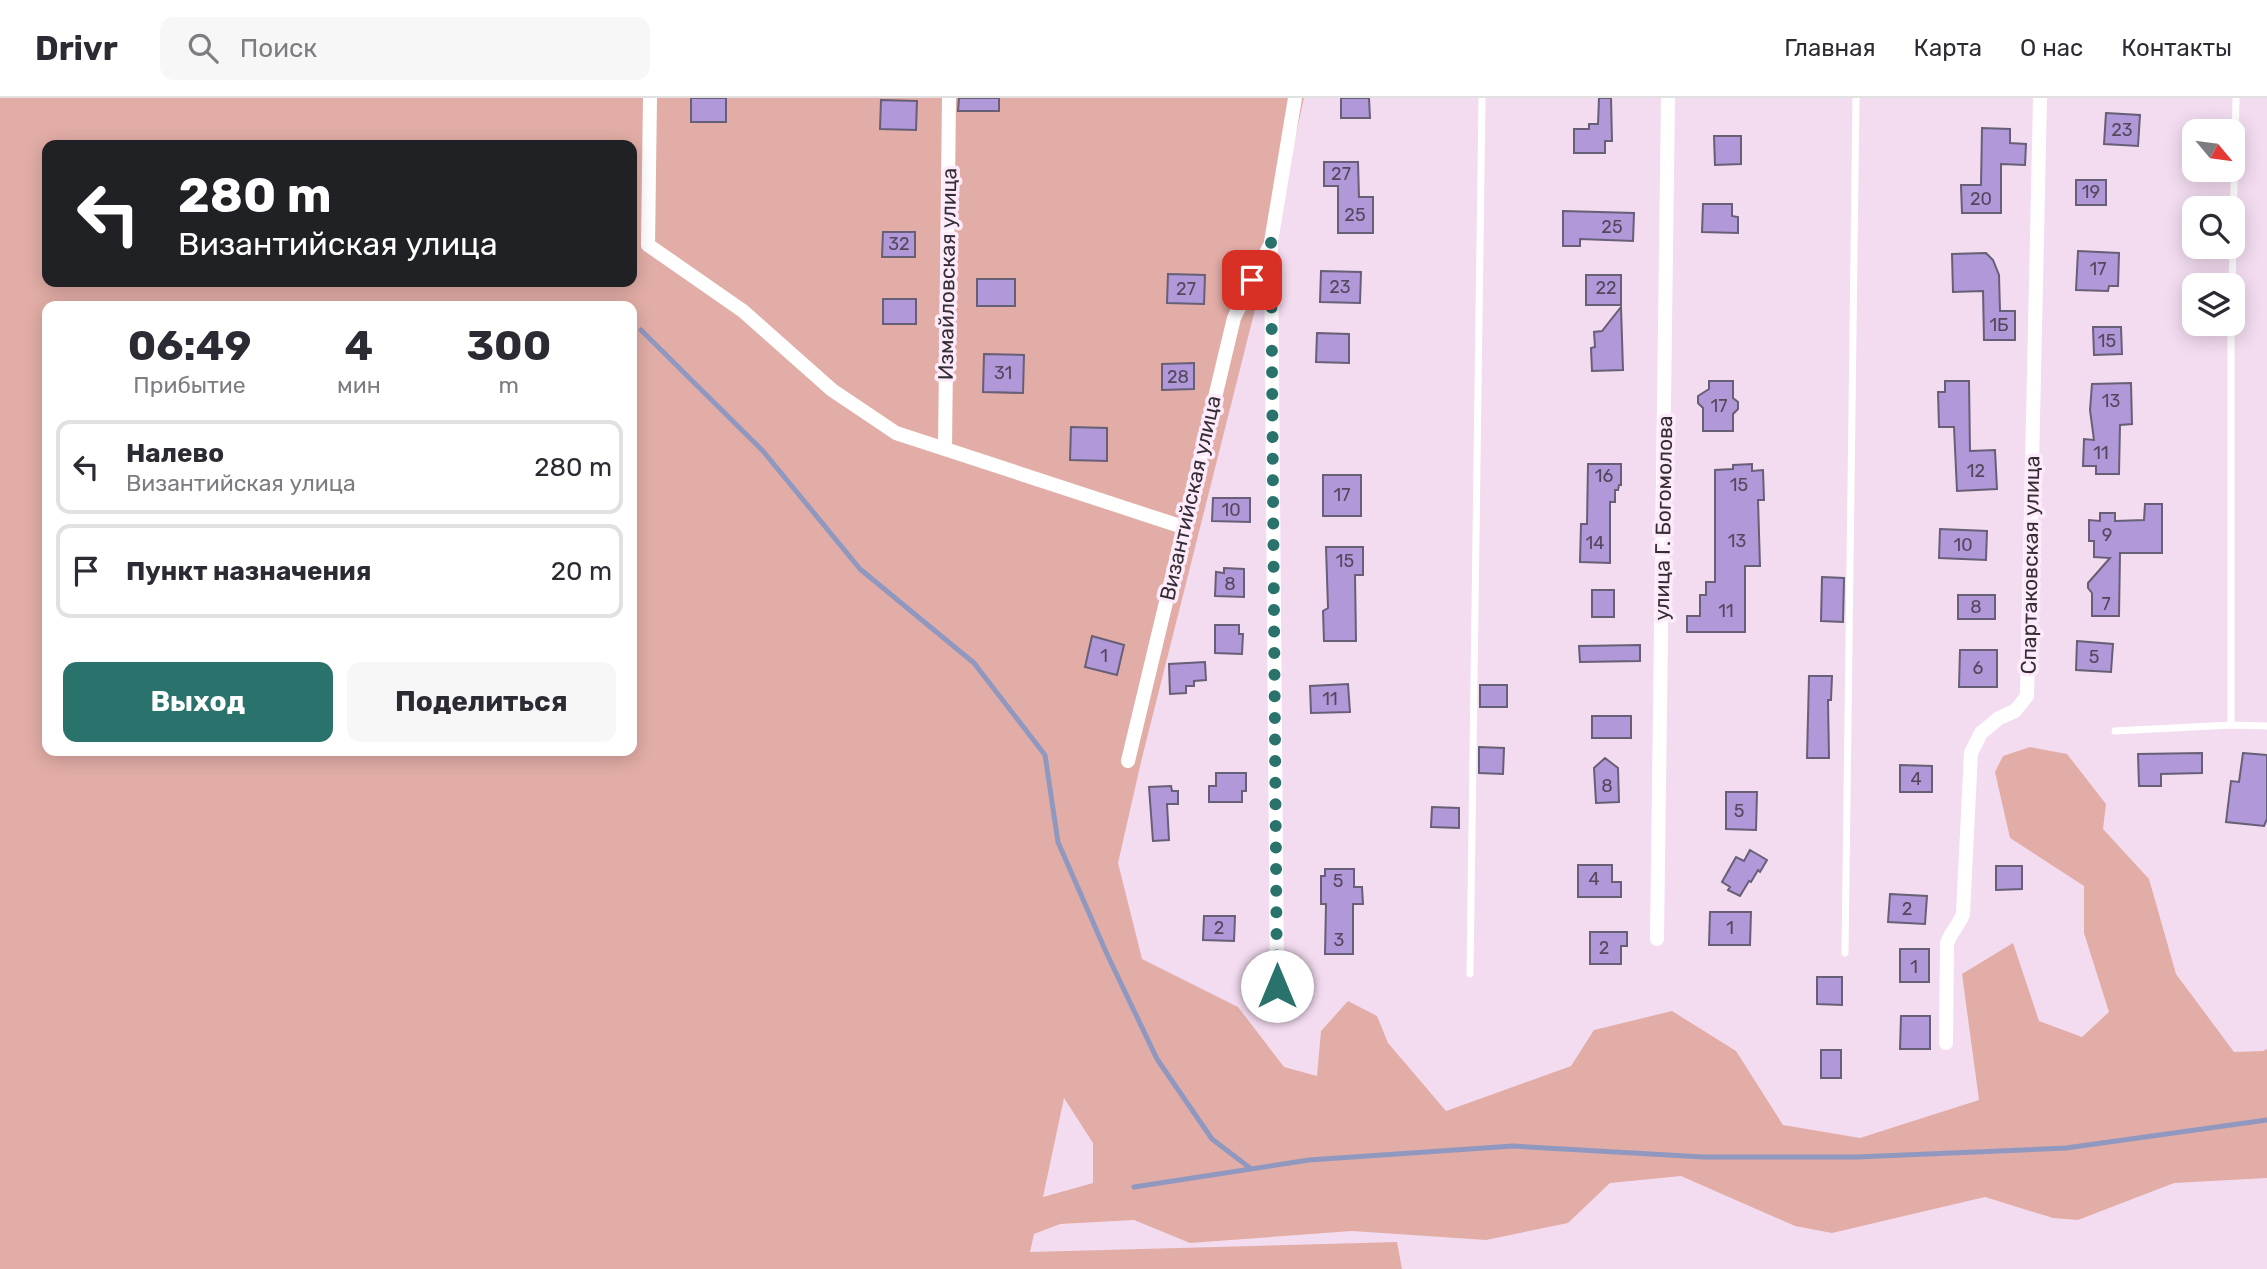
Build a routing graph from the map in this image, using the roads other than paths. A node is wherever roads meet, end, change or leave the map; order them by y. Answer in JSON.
{"nodes":[{"id":1,"x":650,"y":98,"type":"edge"},
{"id":2,"x":949,"y":98,"type":"edge"},
{"id":3,"x":1295,"y":98,"type":"edge"},
{"id":4,"x":1482,"y":98,"type":"edge"},
{"id":5,"x":1668,"y":98,"type":"edge"},
{"id":6,"x":1856,"y":98,"type":"edge"},
{"id":7,"x":2040,"y":98,"type":"edge"},
{"id":8,"x":2236,"y":98,"type":"edge"},
{"id":9,"x":2234,"y":196,"type":"edge"},
{"id":10,"x":1271,"y":242,"type":"junction"},
{"id":11,"x":2231,"y":336,"type":"edge"},
{"id":12,"x":945,"y":449,"type":"junction"},
{"id":13,"x":1184,"y":527,"type":"junction"},
{"id":14,"x":2231,"y":725,"type":"junction"},
{"id":15,"x":2267,"y":726,"type":"edge"},
{"id":16,"x":2115,"y":732,"type":"dead end"},
{"id":17,"x":1128,"y":761,"type":"dead end"},
{"id":18,"x":1657,"y":939,"type":"dead end"},
{"id":19,"x":1844,"y":953,"type":"dead end"},
{"id":20,"x":1470,"y":974,"type":"dead end"},
{"id":21,"x":1277,"y":986,"type":"dead end"},
{"id":22,"x":1946,"y":1043,"type":"dead end"}],
"edges":[{"from":1,"to":12,"type":"street"},
{"from":2,"to":12,"type":"street","name":"Измайловская улица"},
{"from":3,"to":10,"type":"street"},
{"from":4,"to":20,"type":"lane"},
{"from":5,"to":18,"type":"street","name":"улица Г. Богомолова"},
{"from":6,"to":19,"type":"lane"},
{"from":7,"to":22,"type":"street","name":"Спартаковская улица"},
{"from":8,"to":9,"type":"lane"},
{"from":10,"to":13,"type":"street","name":"Византийская улица"},
{"from":10,"to":21,"type":"street"},
{"from":11,"to":14,"type":"lane"},
{"from":12,"to":13,"type":"street"},
{"from":13,"to":17,"type":"street","name":"Византийская улица"},
{"from":14,"to":15,"type":"lane"},
{"from":14,"to":16,"type":"lane"}]}
